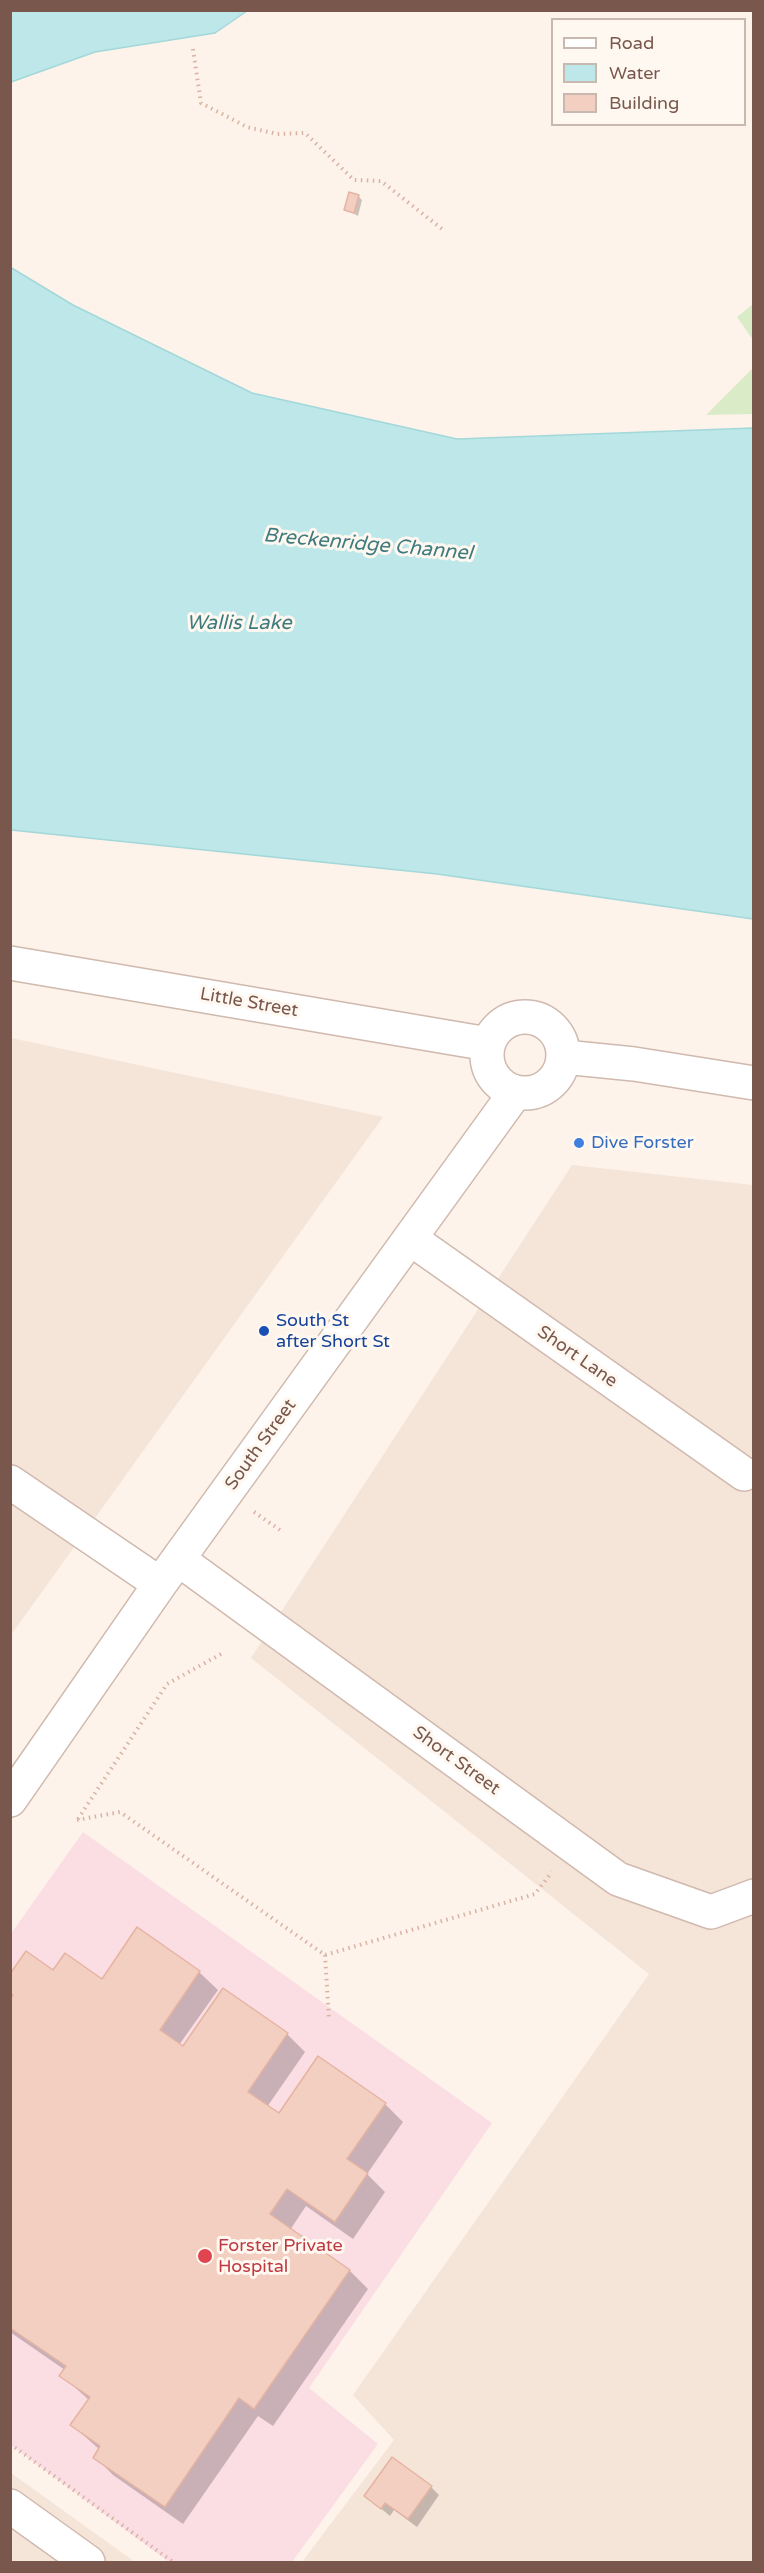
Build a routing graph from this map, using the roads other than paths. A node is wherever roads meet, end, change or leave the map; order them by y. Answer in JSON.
{"nodes":[{"id":1,"x":10,"y":963,"type":"edge"},
{"id":2,"x":488,"y":1044,"type":"junction"},
{"id":3,"x":564,"y":1057,"type":"junction"},
{"id":4,"x":753,"y":1083,"type":"edge"},
{"id":5,"x":515,"y":1093,"type":"junction"},
{"id":6,"x":411,"y":1239,"type":"junction"},
{"id":7,"x":744,"y":1474,"type":"dead end"},
{"id":8,"x":10,"y":1482,"type":"edge"},
{"id":9,"x":169,"y":1572,"type":"junction"},
{"id":10,"x":10,"y":1800,"type":"edge"},
{"id":11,"x":753,"y":1896,"type":"edge"},
{"id":12,"x":10,"y":2506,"type":"edge"},
{"id":13,"x":88,"y":2562,"type":"edge"}],
"edges":[{"from":1,"to":2,"type":"street","name":"Little Street"},
{"from":2,"to":3,"type":"street"},
{"from":2,"to":5,"type":"street"},
{"from":3,"to":4,"type":"street"},
{"from":3,"to":5,"type":"street"},
{"from":5,"to":6,"type":"street","name":"South Street"},
{"from":6,"to":7,"type":"street","name":"Short Lane"},
{"from":6,"to":9,"type":"street","name":"South Street"},
{"from":8,"to":9,"type":"street","name":"Short Street"},
{"from":9,"to":10,"type":"street","name":"South Street"},
{"from":9,"to":11,"type":"street","name":"Short Street"},
{"from":12,"to":13,"type":"street"}]}
